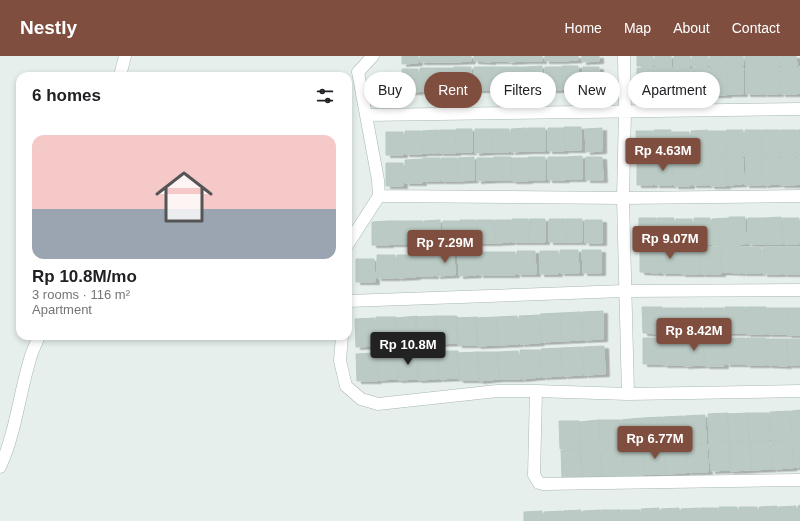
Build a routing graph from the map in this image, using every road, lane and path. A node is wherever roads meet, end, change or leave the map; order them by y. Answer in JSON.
{"nodes":[{"id":1,"x":125,"y":56,"type":"edge"},
{"id":2,"x":373,"y":56,"type":"edge"},
{"id":3,"x":624,"y":56,"type":"edge"},
{"id":4,"x":121,"y":72,"type":"edge"},
{"id":5,"x":800,"y":109,"type":"edge"},
{"id":6,"x":625,"y":112,"type":"junction"},
{"id":7,"x":367,"y":115,"type":"junction"},
{"id":8,"x":379,"y":196,"type":"junction"},
{"id":9,"x":800,"y":196,"type":"edge"},
{"id":10,"x":623,"y":198,"type":"junction"},
{"id":11,"x":352,"y":238,"type":"edge"},
{"id":12,"x":800,"y":290,"type":"edge"},
{"id":13,"x":624,"y":291,"type":"junction"},
{"id":14,"x":352,"y":301,"type":"edge"},
{"id":15,"x":37,"y":340,"type":"edge"},
{"id":16,"x":342,"y":340,"type":"edge"},
{"id":17,"x":536,"y":391,"type":"junction"},
{"id":18,"x":800,"y":391,"type":"edge"},
{"id":19,"x":628,"y":394,"type":"junction"},
{"id":20,"x":0,"y":467,"type":"edge"},
{"id":21,"x":800,"y":480,"type":"edge"}],
"edges":[{"from":1,"to":4,"type":"street"},
{"from":2,"to":7,"type":"street"},
{"from":3,"to":6,"type":"street"},
{"from":5,"to":6,"type":"street"},
{"from":6,"to":7,"type":"street"},
{"from":6,"to":10,"type":"street"},
{"from":7,"to":8,"type":"street"},
{"from":8,"to":10,"type":"street"},
{"from":8,"to":11,"type":"street"},
{"from":9,"to":10,"type":"street"},
{"from":10,"to":13,"type":"street"},
{"from":12,"to":13,"type":"street"},
{"from":13,"to":14,"type":"street"},
{"from":13,"to":19,"type":"street"},
{"from":15,"to":20,"type":"street"},
{"from":16,"to":17,"type":"street"},
{"from":17,"to":19,"type":"street"},
{"from":17,"to":21,"type":"street"},
{"from":18,"to":19,"type":"street"}]}
